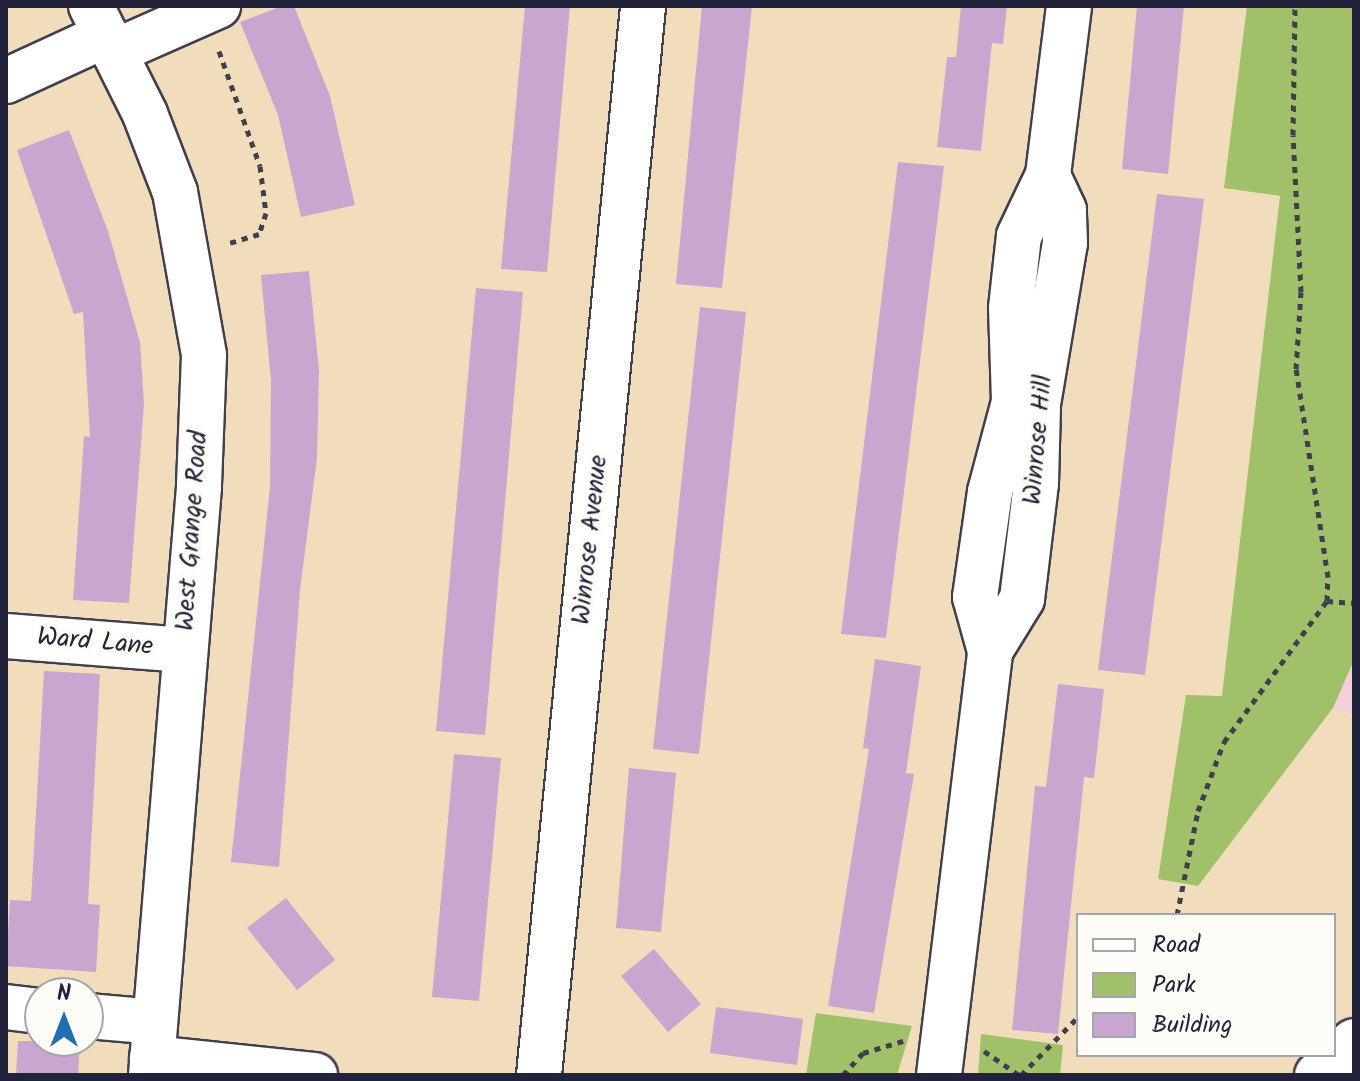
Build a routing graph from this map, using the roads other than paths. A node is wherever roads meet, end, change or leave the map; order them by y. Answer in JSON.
{"nodes":[{"id":1,"x":643,"y":6,"type":"edge"},
{"id":2,"x":1069,"y":6,"type":"edge"},
{"id":3,"x":210,"y":9,"type":"edge"},
{"id":4,"x":104,"y":31,"type":"edge"},
{"id":5,"x":6,"y":81,"type":"edge"},
{"id":6,"x":6,"y":636,"type":"edge"},
{"id":7,"x":184,"y":650,"type":"junction"},
{"id":8,"x":104,"y":1025,"type":"edge"},
{"id":9,"x":1354,"y":1041,"type":"edge"},
{"id":10,"x":152,"y":1052,"type":"edge"},
{"id":11,"x":315,"y":1075,"type":"edge"},
{"id":12,"x":539,"y":1075,"type":"edge"},
{"id":13,"x":939,"y":1075,"type":"edge"},
{"id":14,"x":1317,"y":1075,"type":"edge"}],
"edges":[{"from":1,"to":12,"type":"street","name":"Winrose Avenue"},
{"from":2,"to":13,"type":"street","name":"Winrose Hill"},
{"from":3,"to":4,"type":"street"},
{"from":4,"to":5,"type":"street"},
{"from":4,"to":7,"type":"street","name":"West Grange Road"},
{"from":6,"to":7,"type":"street","name":"Ward Lane"},
{"from":7,"to":10,"type":"street","name":"West Grange Road"},
{"from":8,"to":10,"type":"street"},
{"from":9,"to":14,"type":"street"},
{"from":10,"to":11,"type":"street"}]}
